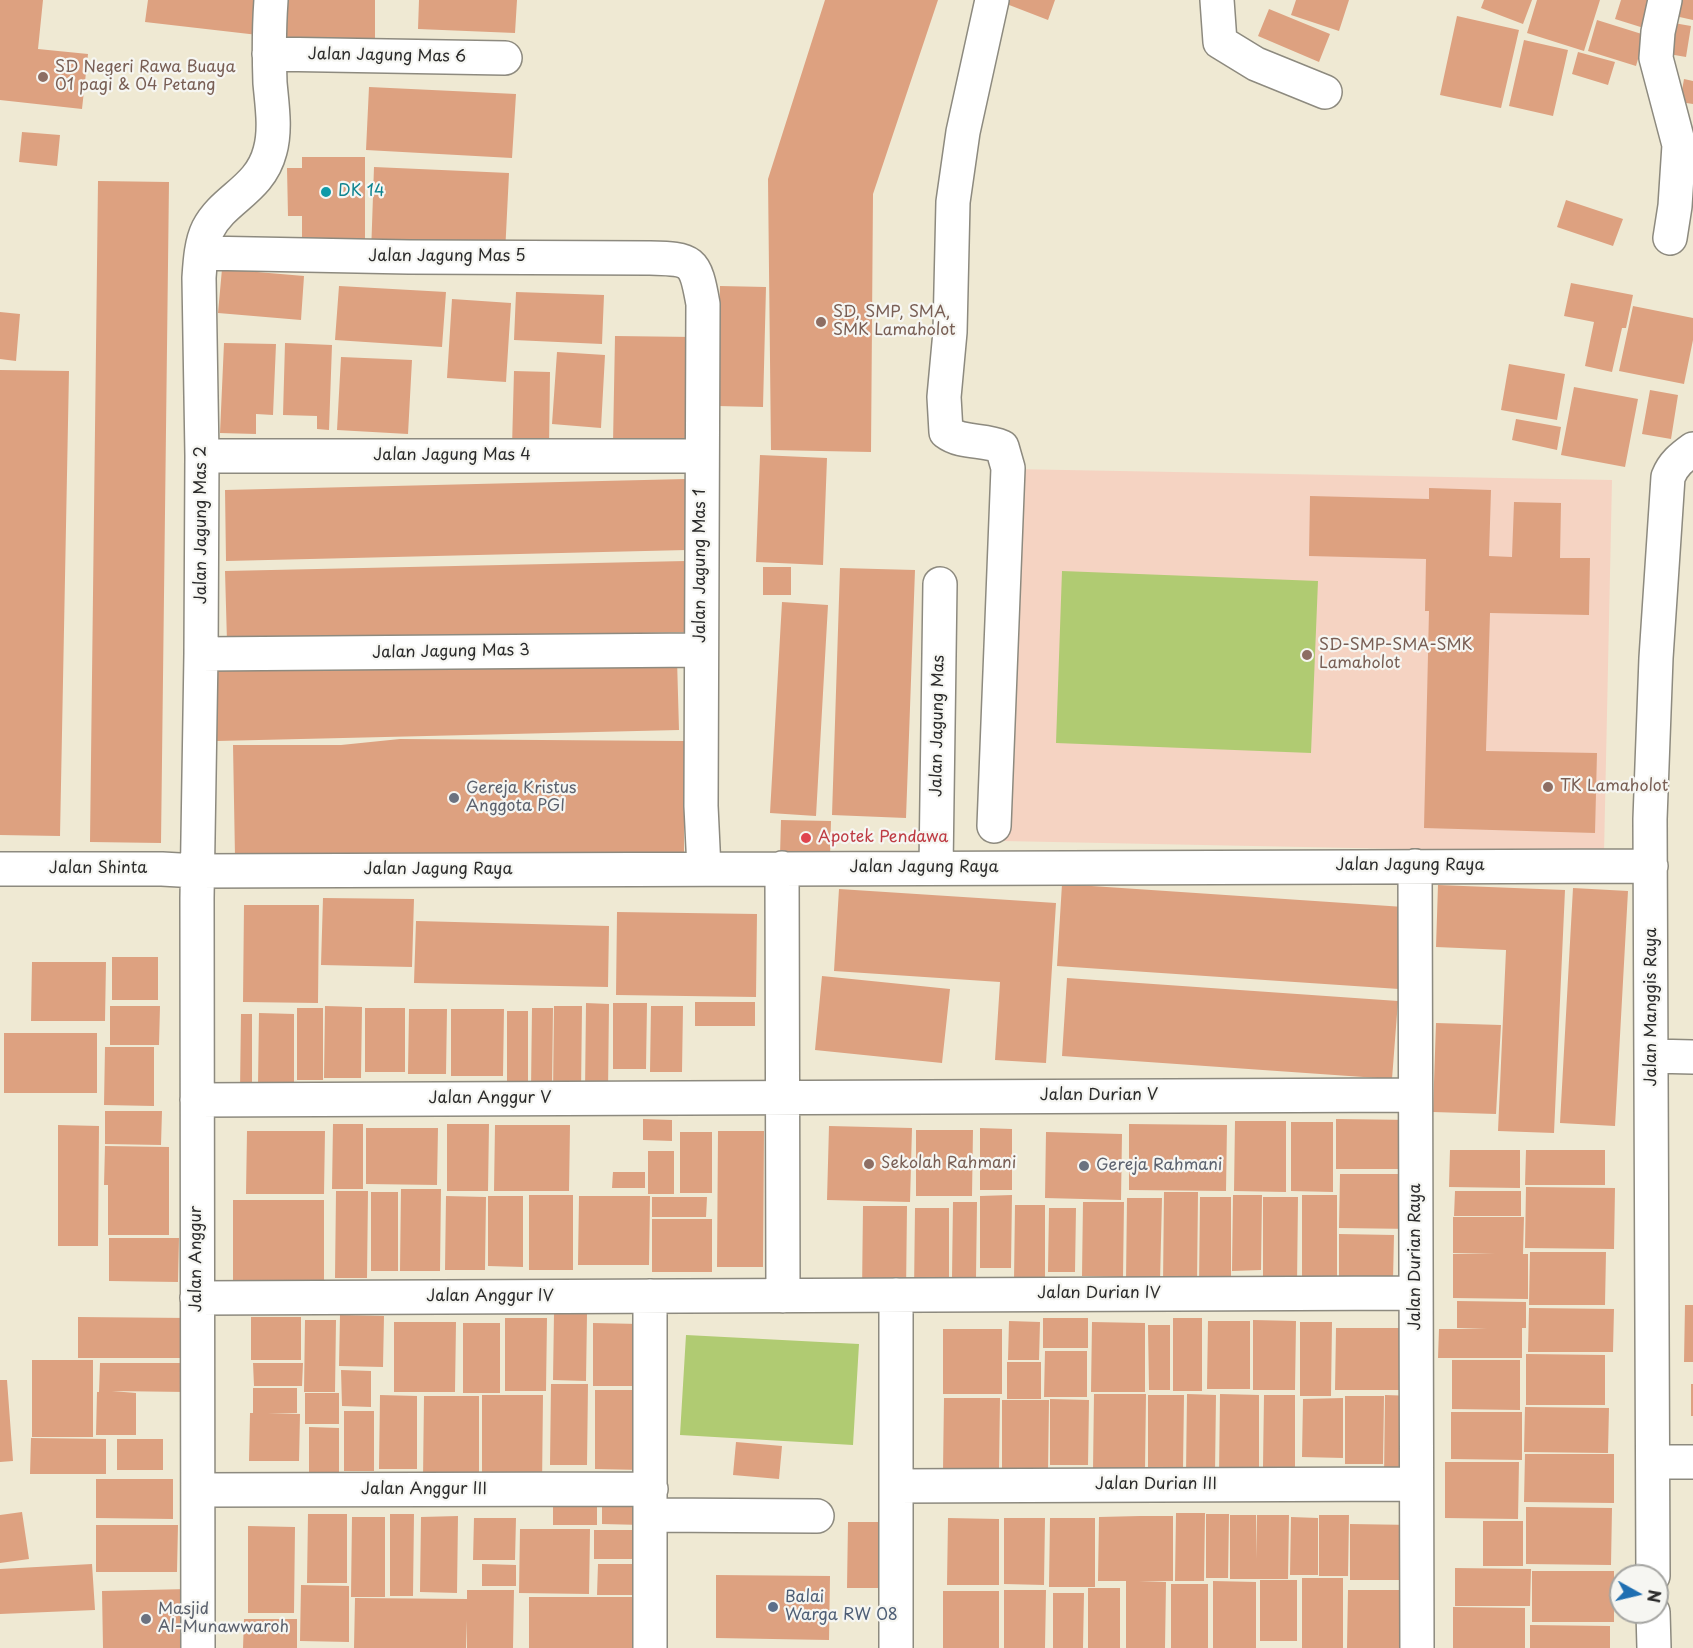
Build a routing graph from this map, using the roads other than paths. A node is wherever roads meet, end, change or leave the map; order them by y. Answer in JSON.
{"nodes":[{"id":1,"x":271,"y":0,"type":"edge"},
{"id":2,"x":992,"y":0,"type":"edge"},
{"id":3,"x":1217,"y":0,"type":"edge"},
{"id":4,"x":1665,"y":0,"type":"edge"},
{"id":5,"x":269,"y":54,"type":"junction"},
{"id":6,"x":505,"y":58,"type":"dead end"},
{"id":7,"x":1324,"y":92,"type":"dead end"},
{"id":8,"x":1670,"y":238,"type":"dead end"},
{"id":9,"x":202,"y":253,"type":"junction"},
{"id":10,"x":692,"y":265,"type":"joint"},
{"id":11,"x":1693,"y":449,"type":"edge"},
{"id":12,"x":202,"y":456,"type":"junction"},
{"id":13,"x":701,"y":456,"type":"junction"},
{"id":14,"x":940,"y":584,"type":"dead end"},
{"id":15,"x":701,"y":650,"type":"junction"},
{"id":16,"x":201,"y":654,"type":"junction"},
{"id":17,"x":994,"y":826,"type":"dead end"},
{"id":18,"x":1415,"y":866,"type":"junction"},
{"id":19,"x":1651,"y":866,"type":"junction"},
{"id":20,"x":782,"y":868,"type":"junction"},
{"id":21,"x":936,"y":868,"type":"junction"},
{"id":22,"x":0,"y":869,"type":"edge"},
{"id":23,"x":704,"y":869,"type":"junction"},
{"id":24,"x":197,"y":871,"type":"junction"},
{"id":25,"x":1652,"y":1056,"type":"junction"},
{"id":26,"x":1693,"y":1057,"type":"edge"},
{"id":27,"x":1415,"y":1095,"type":"junction"},
{"id":28,"x":782,"y":1098,"type":"junction"},
{"id":29,"x":197,"y":1100,"type":"junction"},
{"id":30,"x":1416,"y":1293,"type":"junction"},
{"id":31,"x":650,"y":1296,"type":"junction"},
{"id":32,"x":783,"y":1296,"type":"junction"},
{"id":33,"x":896,"y":1296,"type":"junction"},
{"id":34,"x":197,"y":1298,"type":"junction"},
{"id":35,"x":1653,"y":1462,"type":"junction"},
{"id":36,"x":1693,"y":1462,"type":"edge"},
{"id":37,"x":1416,"y":1484,"type":"junction"},
{"id":38,"x":896,"y":1486,"type":"junction"},
{"id":39,"x":198,"y":1491,"type":"junction"},
{"id":40,"x":650,"y":1502,"type":"junction"},
{"id":41,"x":817,"y":1516,"type":"dead end"},
{"id":42,"x":1653,"y":1564,"type":"edge"},
{"id":43,"x":1653,"y":1624,"type":"edge"},
{"id":44,"x":198,"y":1648,"type":"edge"},
{"id":45,"x":651,"y":1648,"type":"edge"},
{"id":46,"x":896,"y":1648,"type":"edge"},
{"id":47,"x":1417,"y":1648,"type":"edge"},
{"id":48,"x":1654,"y":1648,"type":"edge"}],
"edges":[{"from":1,"to":5,"type":"street","name":"Jalan Jagung Mas 2"},
{"from":2,"to":17,"type":"street"},
{"from":3,"to":7,"type":"street"},
{"from":4,"to":8,"type":"street"},
{"from":5,"to":6,"type":"street","name":"Jalan Jagung Mas 6"},
{"from":5,"to":9,"type":"street","name":"Jalan Jagung Mas 2"},
{"from":9,"to":10,"type":"street","name":"Jalan Jagung Mas 5"},
{"from":9,"to":12,"type":"street","name":"Jalan Jagung Mas 2"},
{"from":10,"to":13,"type":"street","name":"Jalan Jagung Mas 1"},
{"from":11,"to":19,"type":"street","name":"Jalan Manggis Raya"},
{"from":12,"to":13,"type":"street","name":"Jalan Jagung Mas 4"},
{"from":12,"to":16,"type":"street","name":"Jalan Jagung Mas 2"},
{"from":13,"to":15,"type":"street","name":"Jalan Jagung Mas 1"},
{"from":14,"to":21,"type":"street","name":"Jalan Jagung Mas"},
{"from":15,"to":16,"type":"street","name":"Jalan Jagung Mas 3"},
{"from":15,"to":23,"type":"street","name":"Jalan Jagung Mas 1"},
{"from":16,"to":24,"type":"street","name":"Jalan Jagung Mas 2"},
{"from":18,"to":19,"type":"street","name":"Jalan Jagung Raya"},
{"from":18,"to":21,"type":"street","name":"Jalan Jagung Raya"},
{"from":18,"to":27,"type":"street","name":"Jalan Durian Raya"},
{"from":19,"to":25,"type":"street","name":"Jalan Manggis Raya"},
{"from":20,"to":21,"type":"street","name":"Jalan Jagung Raya"},
{"from":20,"to":23,"type":"street","name":"Jalan Jagung Raya"},
{"from":20,"to":28,"type":"street"},
{"from":22,"to":24,"type":"street","name":"Jalan Shinta"},
{"from":23,"to":24,"type":"street","name":"Jalan Jagung Raya"},
{"from":24,"to":29,"type":"street","name":"Jalan Anggur"},
{"from":25,"to":26,"type":"street"},
{"from":25,"to":35,"type":"street","name":"Jalan Manggis Raya"},
{"from":27,"to":28,"type":"street","name":"Jalan Durian V"},
{"from":27,"to":30,"type":"street","name":"Jalan Durian Raya"},
{"from":28,"to":29,"type":"street","name":"Jalan Anggur V"},
{"from":28,"to":32,"type":"street"},
{"from":29,"to":34,"type":"street","name":"Jalan Anggur"},
{"from":30,"to":33,"type":"street","name":"Jalan Durian IV"},
{"from":30,"to":37,"type":"street","name":"Jalan Durian Raya"},
{"from":31,"to":32,"type":"street","name":"Jalan Anggur IV"},
{"from":31,"to":34,"type":"street","name":"Jalan Anggur IV"},
{"from":31,"to":40,"type":"street"},
{"from":32,"to":33,"type":"street","name":"Jalan Durian IV"},
{"from":33,"to":38,"type":"street"},
{"from":34,"to":39,"type":"street","name":"Jalan Anggur"},
{"from":35,"to":36,"type":"street"},
{"from":35,"to":42,"type":"street","name":"Jalan Manggis Raya"},
{"from":37,"to":38,"type":"street","name":"Jalan Durian III"},
{"from":37,"to":47,"type":"street","name":"Jalan Durian Raya"},
{"from":38,"to":46,"type":"street"},
{"from":39,"to":40,"type":"street","name":"Jalan Anggur III"},
{"from":39,"to":44,"type":"street","name":"Jalan Anggur"},
{"from":40,"to":41,"type":"street","name":"Jalan Anggur III"},
{"from":40,"to":45,"type":"street"},
{"from":43,"to":48,"type":"street"}]}
